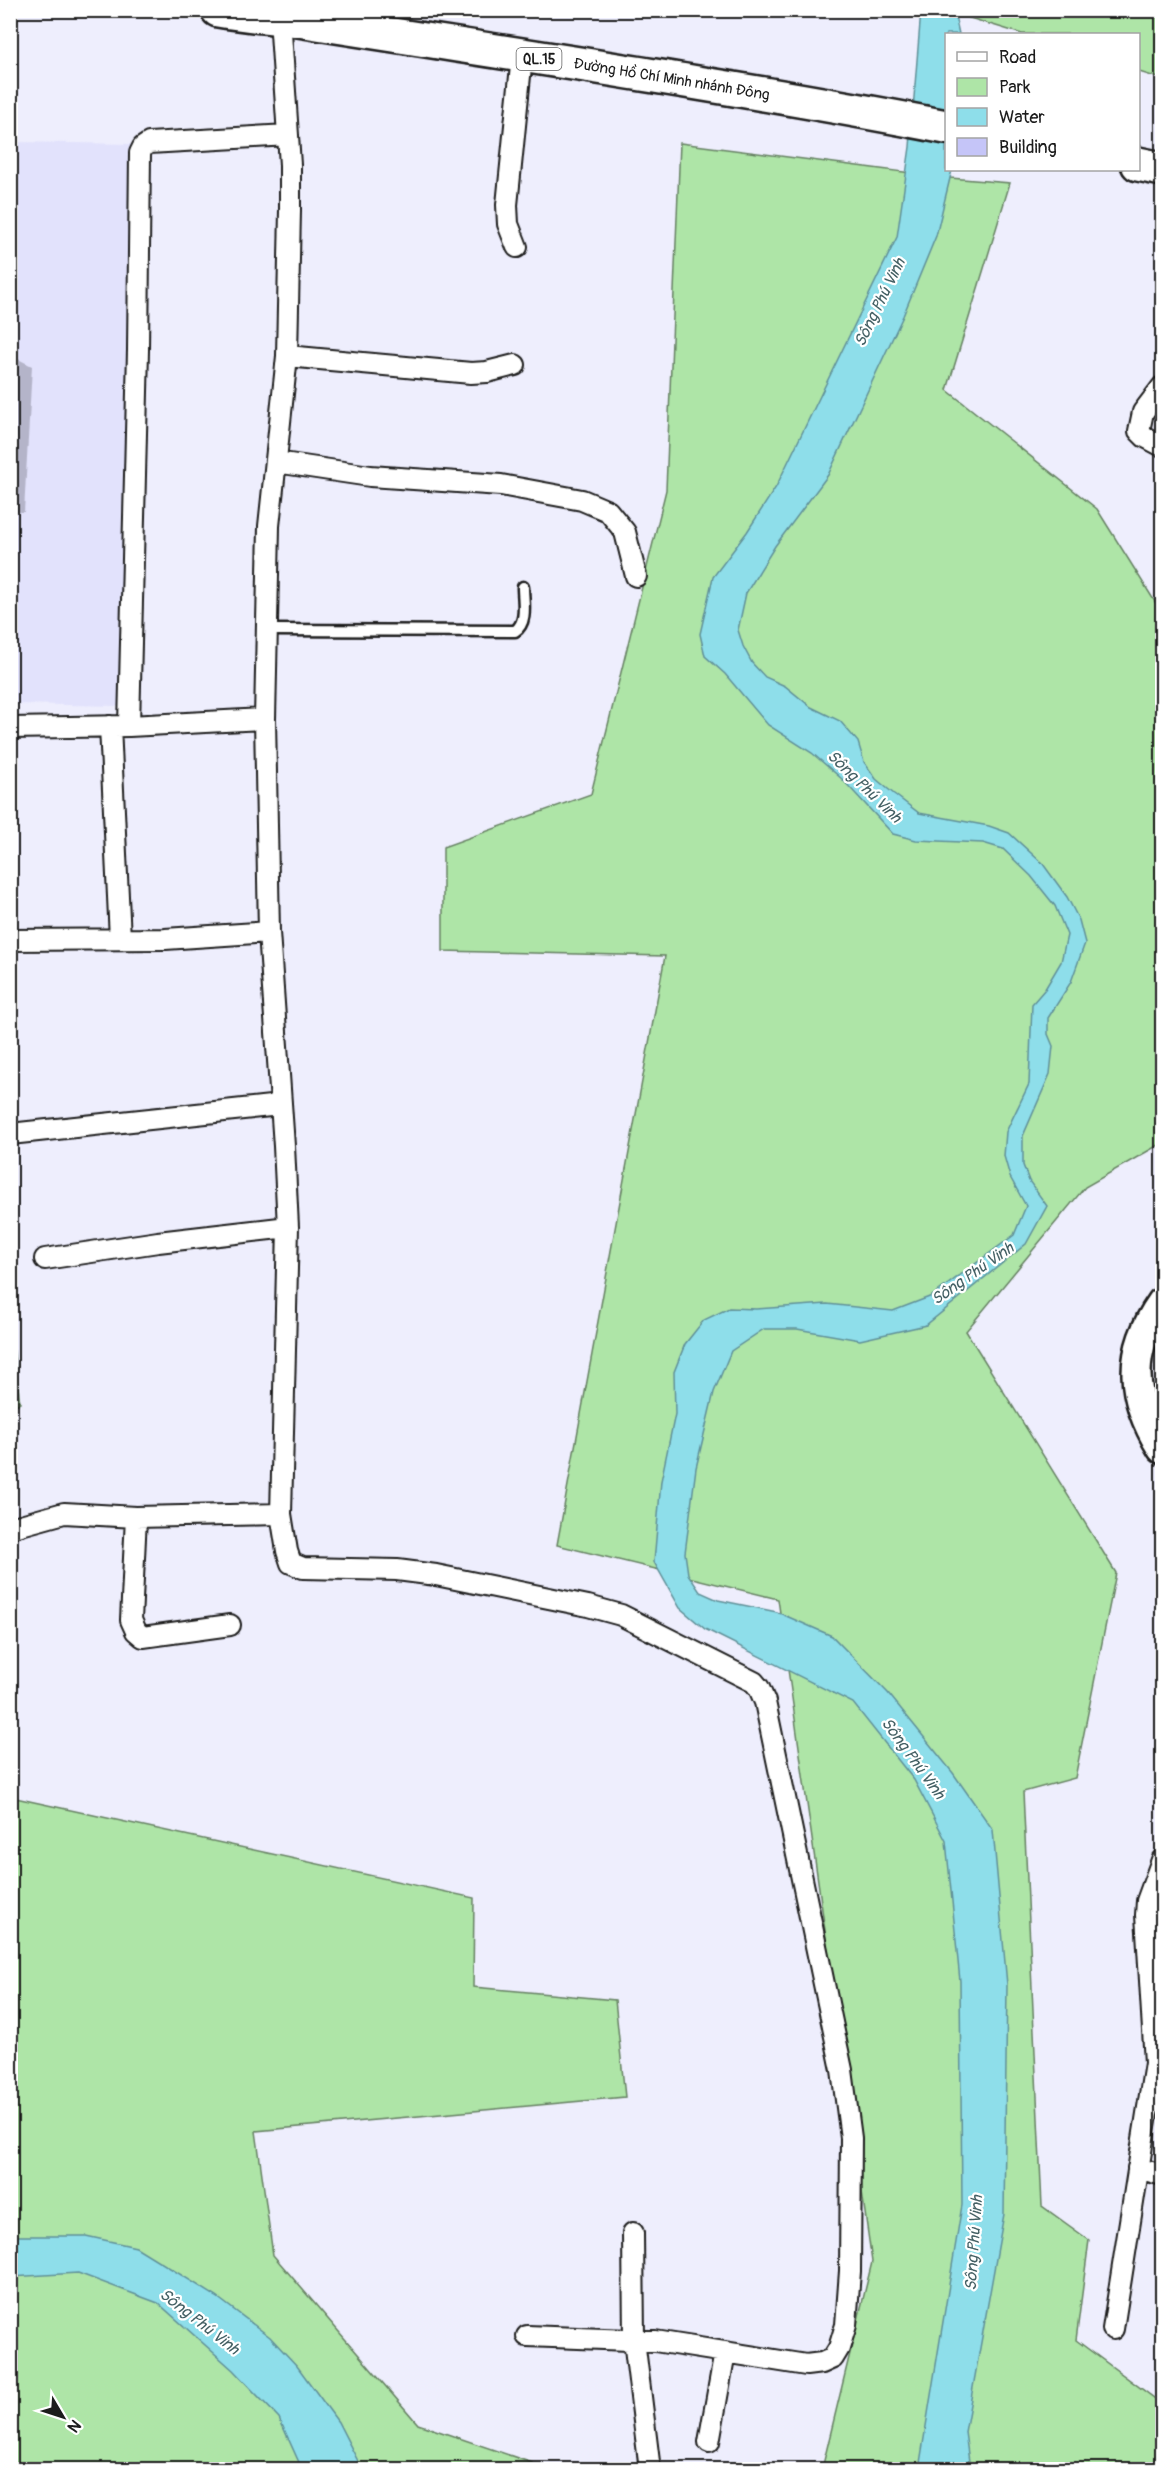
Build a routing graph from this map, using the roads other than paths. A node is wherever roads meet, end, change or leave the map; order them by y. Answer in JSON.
{"nodes":[{"id":1,"x":227,"y":11,"type":"edge"},
{"id":2,"x":280,"y":18,"type":"junction"},
{"id":3,"x":522,"y":56,"type":"junction"},
{"id":4,"x":945,"y":127,"type":"edge"},
{"id":5,"x":288,"y":135,"type":"junction"},
{"id":6,"x":1140,"y":164,"type":"edge"},
{"id":7,"x":1162,"y":169,"type":"edge"},
{"id":8,"x":517,"y":247,"type":"dead end"},
{"id":9,"x":287,"y":356,"type":"junction"},
{"id":10,"x":514,"y":365,"type":"dead end"},
{"id":11,"x":1162,"y":387,"type":"edge"},
{"id":12,"x":1162,"y":446,"type":"edge"},
{"id":13,"x":276,"y":462,"type":"junction"},
{"id":14,"x":636,"y":576,"type":"dead end"},
{"id":15,"x":523,"y":587,"type":"dead end"},
{"id":16,"x":266,"y":630,"type":"junction"},
{"id":17,"x":265,"y":719,"type":"junction"},
{"id":18,"x":119,"y":726,"type":"junction"},
{"id":19,"x":10,"y":728,"type":"edge"},
{"id":20,"x":269,"y":932,"type":"junction"},
{"id":21,"x":120,"y":939,"type":"junction"},
{"id":22,"x":10,"y":940,"type":"edge"},
{"id":23,"x":280,"y":1105,"type":"junction"},
{"id":24,"x":10,"y":1134,"type":"edge"},
{"id":25,"x":288,"y":1227,"type":"junction"},
{"id":26,"x":45,"y":1259,"type":"dead end"},
{"id":27,"x":1162,"y":1302,"type":"edge"},
{"id":28,"x":1162,"y":1449,"type":"edge"},
{"id":29,"x":281,"y":1514,"type":"junction"},
{"id":30,"x":136,"y":1517,"type":"junction"},
{"id":31,"x":10,"y":1528,"type":"edge"},
{"id":32,"x":230,"y":1625,"type":"dead end"},
{"id":33,"x":1162,"y":1860,"type":"edge"},
{"id":34,"x":1138,"y":2168,"type":"junction"},
{"id":35,"x":1162,"y":2175,"type":"edge"},
{"id":36,"x":633,"y":2233,"type":"dead end"},
{"id":37,"x":1113,"y":2329,"type":"dead end"},
{"id":38,"x":526,"y":2336,"type":"dead end"},
{"id":39,"x":633,"y":2340,"type":"junction"},
{"id":40,"x":725,"y":2352,"type":"junction"},
{"id":41,"x":709,"y":2442,"type":"dead end"},
{"id":42,"x":650,"y":2469,"type":"edge"}],
"edges":[{"from":1,"to":2,"type":"highway","name":"Đường Hồ Chí Minh nhánh Đông","number":"QL.15"},
{"from":2,"to":3,"type":"highway","name":"Đường Hồ Chí Minh nhánh Đông","number":"QL.15"},
{"from":2,"to":5,"type":"street"},
{"from":3,"to":4,"type":"highway","name":"Đường Hồ Chí Minh nhánh Đông","number":"QL.15"},
{"from":3,"to":8,"type":"street"},
{"from":5,"to":9,"type":"street"},
{"from":5,"to":18,"type":"street"},
{"from":6,"to":7,"type":"highway"},
{"from":9,"to":10,"type":"street"},
{"from":9,"to":13,"type":"street"},
{"from":11,"to":12,"type":"street"},
{"from":13,"to":14,"type":"street"},
{"from":13,"to":16,"type":"street"},
{"from":15,"to":16,"type":"lane"},
{"from":16,"to":17,"type":"street"},
{"from":17,"to":18,"type":"street"},
{"from":17,"to":20,"type":"street"},
{"from":18,"to":19,"type":"street"},
{"from":18,"to":21,"type":"street"},
{"from":20,"to":21,"type":"street"},
{"from":20,"to":23,"type":"street"},
{"from":21,"to":22,"type":"street"},
{"from":23,"to":24,"type":"street"},
{"from":23,"to":25,"type":"street"},
{"from":25,"to":26,"type":"street"},
{"from":25,"to":29,"type":"street"},
{"from":27,"to":28,"type":"main road"},
{"from":29,"to":30,"type":"street"},
{"from":29,"to":40,"type":"street"},
{"from":30,"to":31,"type":"street"},
{"from":30,"to":32,"type":"street"},
{"from":33,"to":34,"type":"street"},
{"from":34,"to":35,"type":"street"},
{"from":34,"to":37,"type":"street"},
{"from":36,"to":39,"type":"street"},
{"from":38,"to":39,"type":"street"},
{"from":39,"to":40,"type":"street"},
{"from":39,"to":42,"type":"street"},
{"from":40,"to":41,"type":"street"}]}
